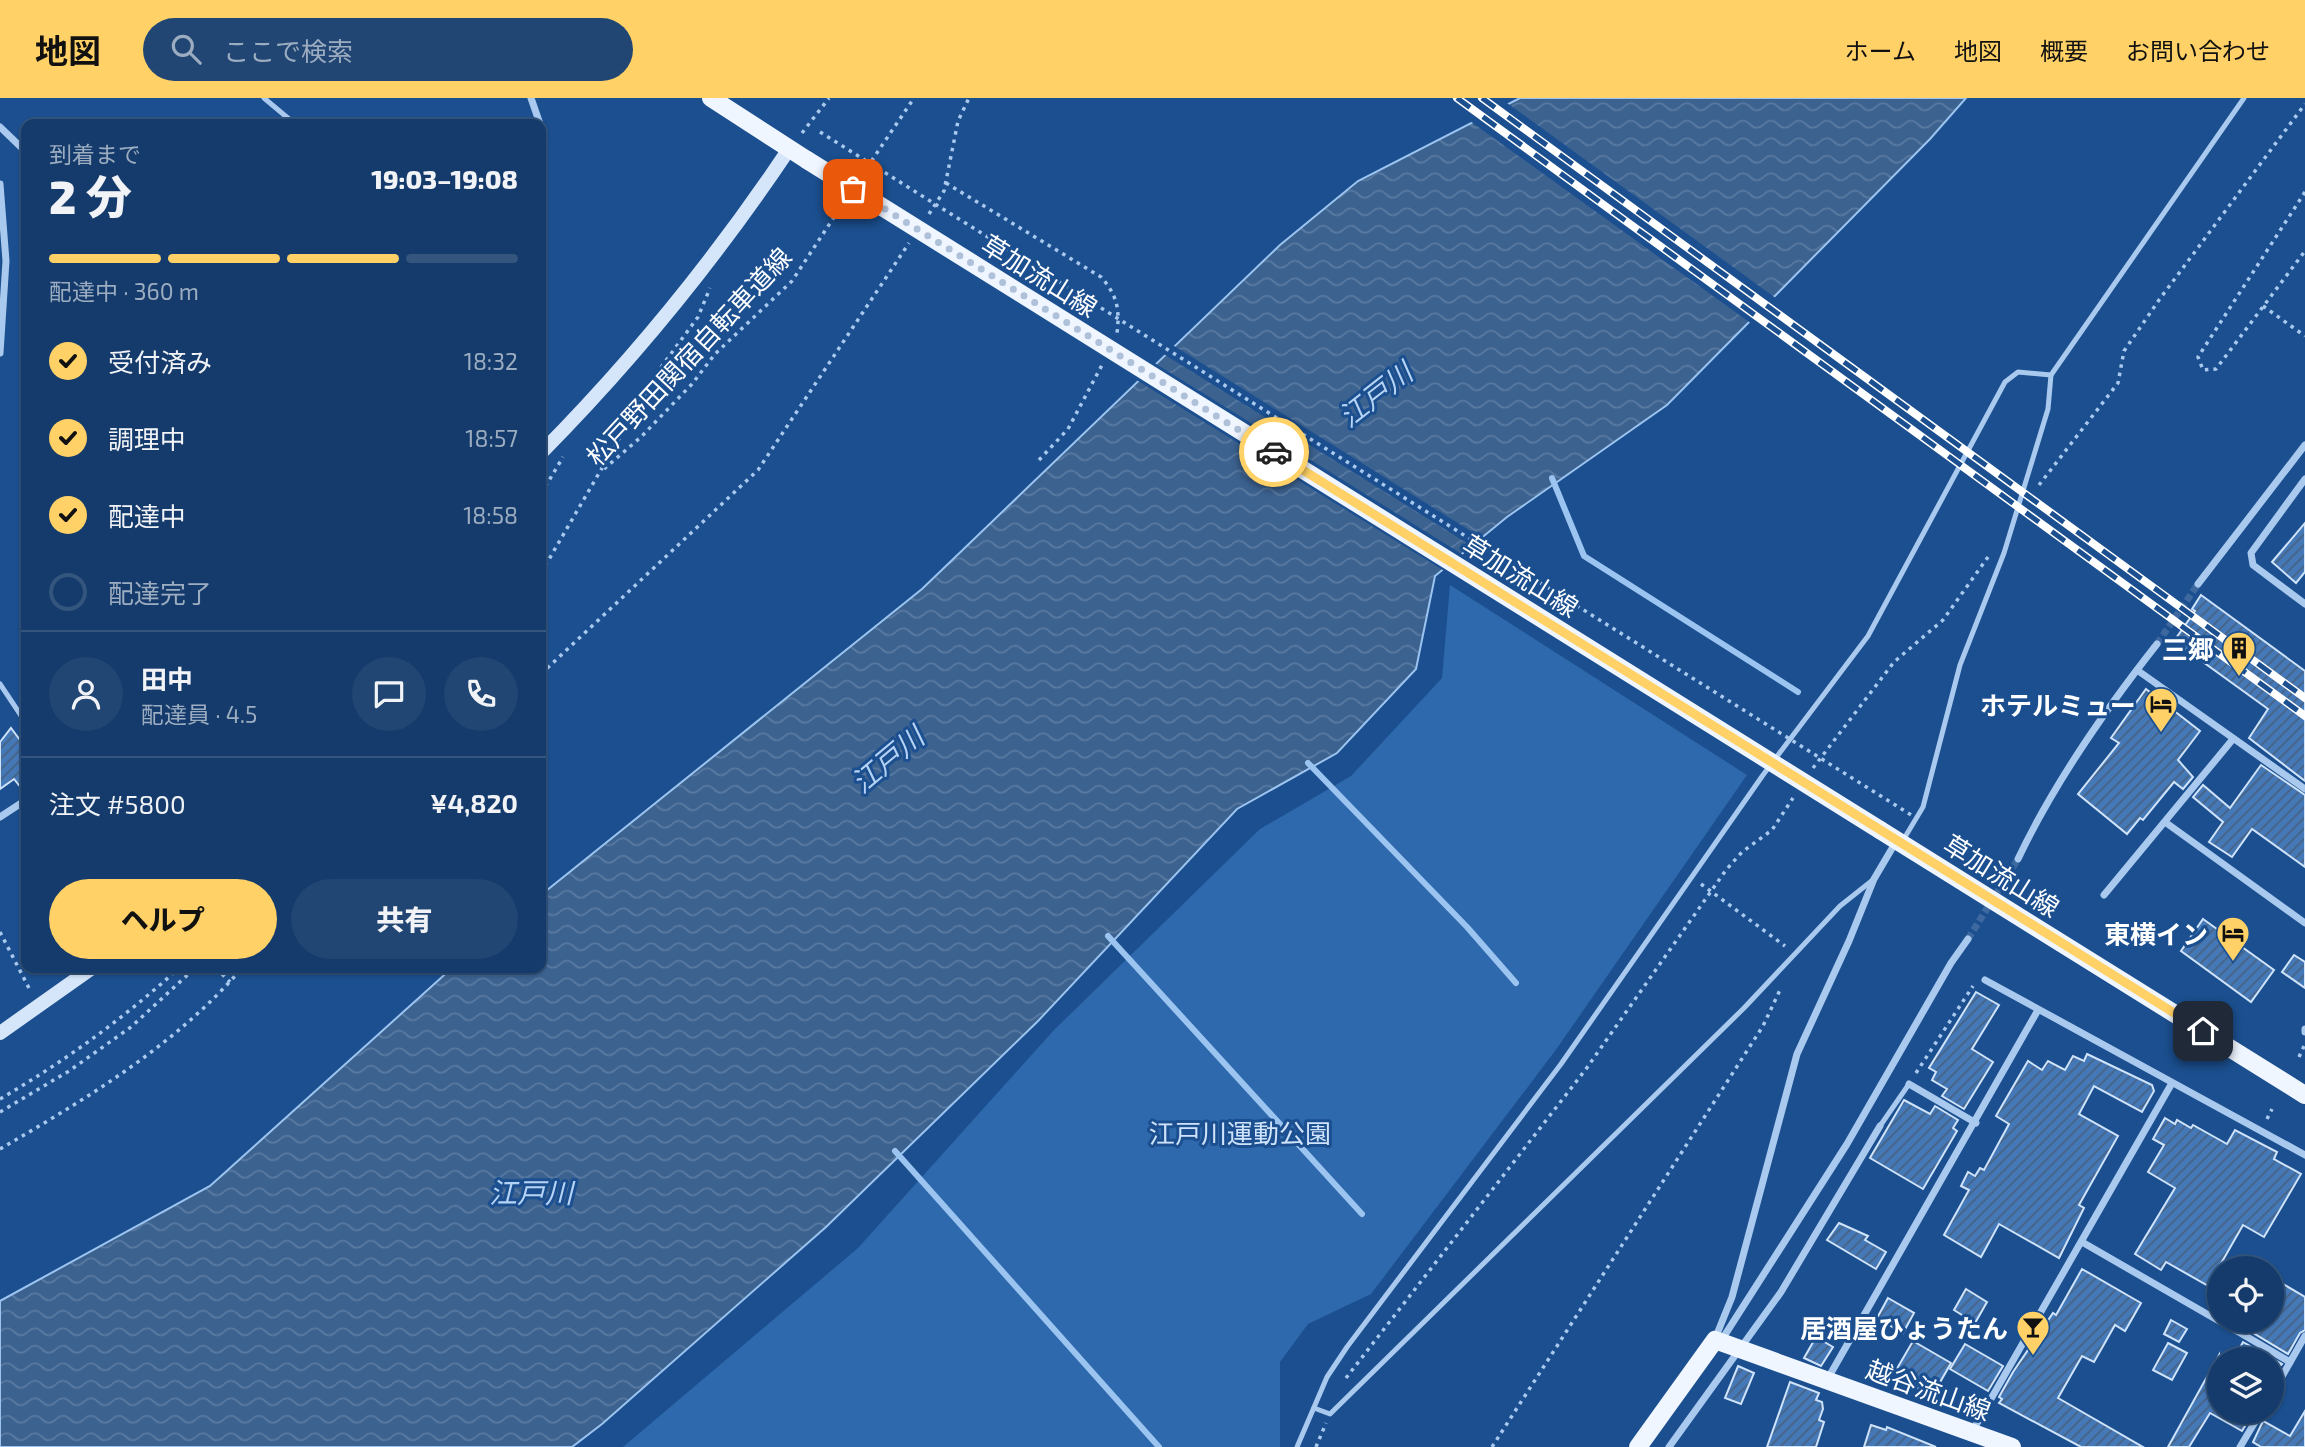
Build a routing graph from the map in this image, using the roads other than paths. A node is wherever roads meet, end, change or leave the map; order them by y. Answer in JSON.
{"nodes":[{"id":1,"x":264,"y":98,"type":"edge"},
{"id":2,"x":531,"y":98,"type":"edge"},
{"id":3,"x":711,"y":98,"type":"edge"},
{"id":4,"x":2244,"y":98,"type":"edge"},
{"id":5,"x":289,"y":119,"type":"edge"},
{"id":6,"x":538,"y":119,"type":"edge"},
{"id":7,"x":0,"y":127,"type":"edge"},
{"id":8,"x":21,"y":147,"type":"edge"},
{"id":9,"x":789,"y":149,"type":"junction"},
{"id":10,"x":0,"y":184,"type":"edge"},
{"id":11,"x":0,"y":353,"type":"edge"},
{"id":12,"x":2051,"y":375,"type":"junction"},
{"id":13,"x":2305,"y":444,"type":"edge"},
{"id":14,"x":546,"y":448,"type":"edge"},
{"id":15,"x":2305,"y":479,"type":"edge"},
{"id":16,"x":2198,"y":584,"type":"tunnel mouth"},
{"id":17,"x":2305,"y":604,"type":"edge"},
{"id":18,"x":2157,"y":644,"type":"tunnel mouth"},
{"id":19,"x":2137,"y":670,"type":"junction"},
{"id":20,"x":0,"y":684,"type":"edge"},
{"id":21,"x":21,"y":716,"type":"edge"},
{"id":22,"x":2233,"y":739,"type":"junction"},
{"id":23,"x":2305,"y":789,"type":"edge"},
{"id":24,"x":21,"y":803,"type":"edge"},
{"id":25,"x":0,"y":817,"type":"edge"},
{"id":26,"x":2165,"y":822,"type":"junction"},
{"id":27,"x":1899,"y":842,"type":"junction"},
{"id":28,"x":2018,"y":859,"type":"tunnel mouth"},
{"id":29,"x":1874,"y":878,"type":"junction"},
{"id":30,"x":2104,"y":895,"type":"dead end"},
{"id":31,"x":2305,"y":923,"type":"edge"},
{"id":32,"x":1968,"y":939,"type":"tunnel mouth"},
{"id":33,"x":85,"y":973,"type":"edge"},
{"id":34,"x":1985,"y":980,"type":"road end"},
{"id":35,"x":2038,"y":1010,"type":"junction"},
{"id":36,"x":0,"y":1033,"type":"edge"},
{"id":37,"x":2172,"y":1083,"type":"junction"},
{"id":38,"x":1909,"y":1084,"type":"joint"},
{"id":39,"x":2305,"y":1095,"type":"edge"},
{"id":40,"x":1976,"y":1123,"type":"junction"},
{"id":41,"x":1880,"y":1126,"type":"joint"},
{"id":42,"x":2305,"y":1155,"type":"edge"},
{"id":43,"x":2082,"y":1242,"type":"junction"},
{"id":44,"x":2207,"y":1314,"type":"edge"},
{"id":45,"x":2240,"y":1333,"type":"edge"},
{"id":46,"x":2305,"y":1336,"type":"edge"},
{"id":47,"x":1718,"y":1341,"type":"junction"},
{"id":48,"x":1740,"y":1349,"type":"junction"},
{"id":49,"x":2290,"y":1362,"type":"junction"},
{"id":50,"x":2284,"y":1373,"type":"edge"},
{"id":51,"x":1826,"y":1381,"type":"junction"},
{"id":52,"x":1314,"y":1408,"type":"junction"},
{"id":53,"x":2254,"y":1424,"type":"edge"},
{"id":54,"x":1971,"y":1432,"type":"junction"},
{"id":55,"x":1297,"y":1447,"type":"edge"},
{"id":56,"x":1638,"y":1447,"type":"edge"},
{"id":57,"x":1670,"y":1447,"type":"edge"},
{"id":58,"x":2012,"y":1447,"type":"edge"},
{"id":59,"x":2240,"y":1447,"type":"edge"}],
"edges":[{"from":1,"to":5,"type":"lane"},
{"from":2,"to":6,"type":"street"},
{"from":3,"to":9,"type":"main road","name":"草加流山線"},
{"from":4,"to":12,"type":"lane"},
{"from":7,"to":8,"type":"street"},
{"from":9,"to":14,"type":"street"},
{"from":9,"to":27,"type":"main road","name":"草加流山線","bridge":true},
{"from":10,"to":11,"type":"street"},
{"from":12,"to":27,"type":"lane"},
{"from":12,"to":52,"type":"lane"},
{"from":13,"to":16,"type":"street"},
{"from":15,"to":17,"type":"street"},
{"from":18,"to":19,"type":"street"},
{"from":19,"to":22,"type":"street"},
{"from":19,"to":28,"type":"street"},
{"from":20,"to":21,"type":"lane"},
{"from":22,"to":23,"type":"street"},
{"from":22,"to":26,"type":"street"},
{"from":24,"to":25,"type":"street"},
{"from":26,"to":30,"type":"street"},
{"from":26,"to":31,"type":"street"},
{"from":27,"to":29,"type":"street"},
{"from":27,"to":39,"type":"main road","name":"草加流山線"},
{"from":29,"to":47,"type":"street"},
{"from":29,"to":52,"type":"lane"},
{"from":32,"to":47,"type":"street"},
{"from":33,"to":36,"type":"street"},
{"from":34,"to":35,"type":"street"},
{"from":35,"to":37,"type":"street"},
{"from":35,"to":40,"type":"street"},
{"from":37,"to":42,"type":"street"},
{"from":37,"to":43,"type":"street"},
{"from":38,"to":40,"type":"street"},
{"from":38,"to":41,"type":"lane"},
{"from":40,"to":51,"type":"street"},
{"from":41,"to":48,"type":"street"},
{"from":43,"to":44,"type":"street"},
{"from":43,"to":54,"type":"street"},
{"from":45,"to":49,"type":"street"},
{"from":46,"to":49,"type":"street"},
{"from":47,"to":48,"type":"main road","name":"越谷流山線"},
{"from":47,"to":56,"type":"main road"},
{"from":48,"to":51,"type":"main road","name":"越谷流山線"},
{"from":48,"to":57,"type":"street"},
{"from":49,"to":50,"type":"street"},
{"from":51,"to":54,"type":"main road","name":"越谷流山線"},
{"from":52,"to":55,"type":"lane"},
{"from":53,"to":59,"type":"street"},
{"from":54,"to":58,"type":"main road","name":"越谷流山線"}]}
